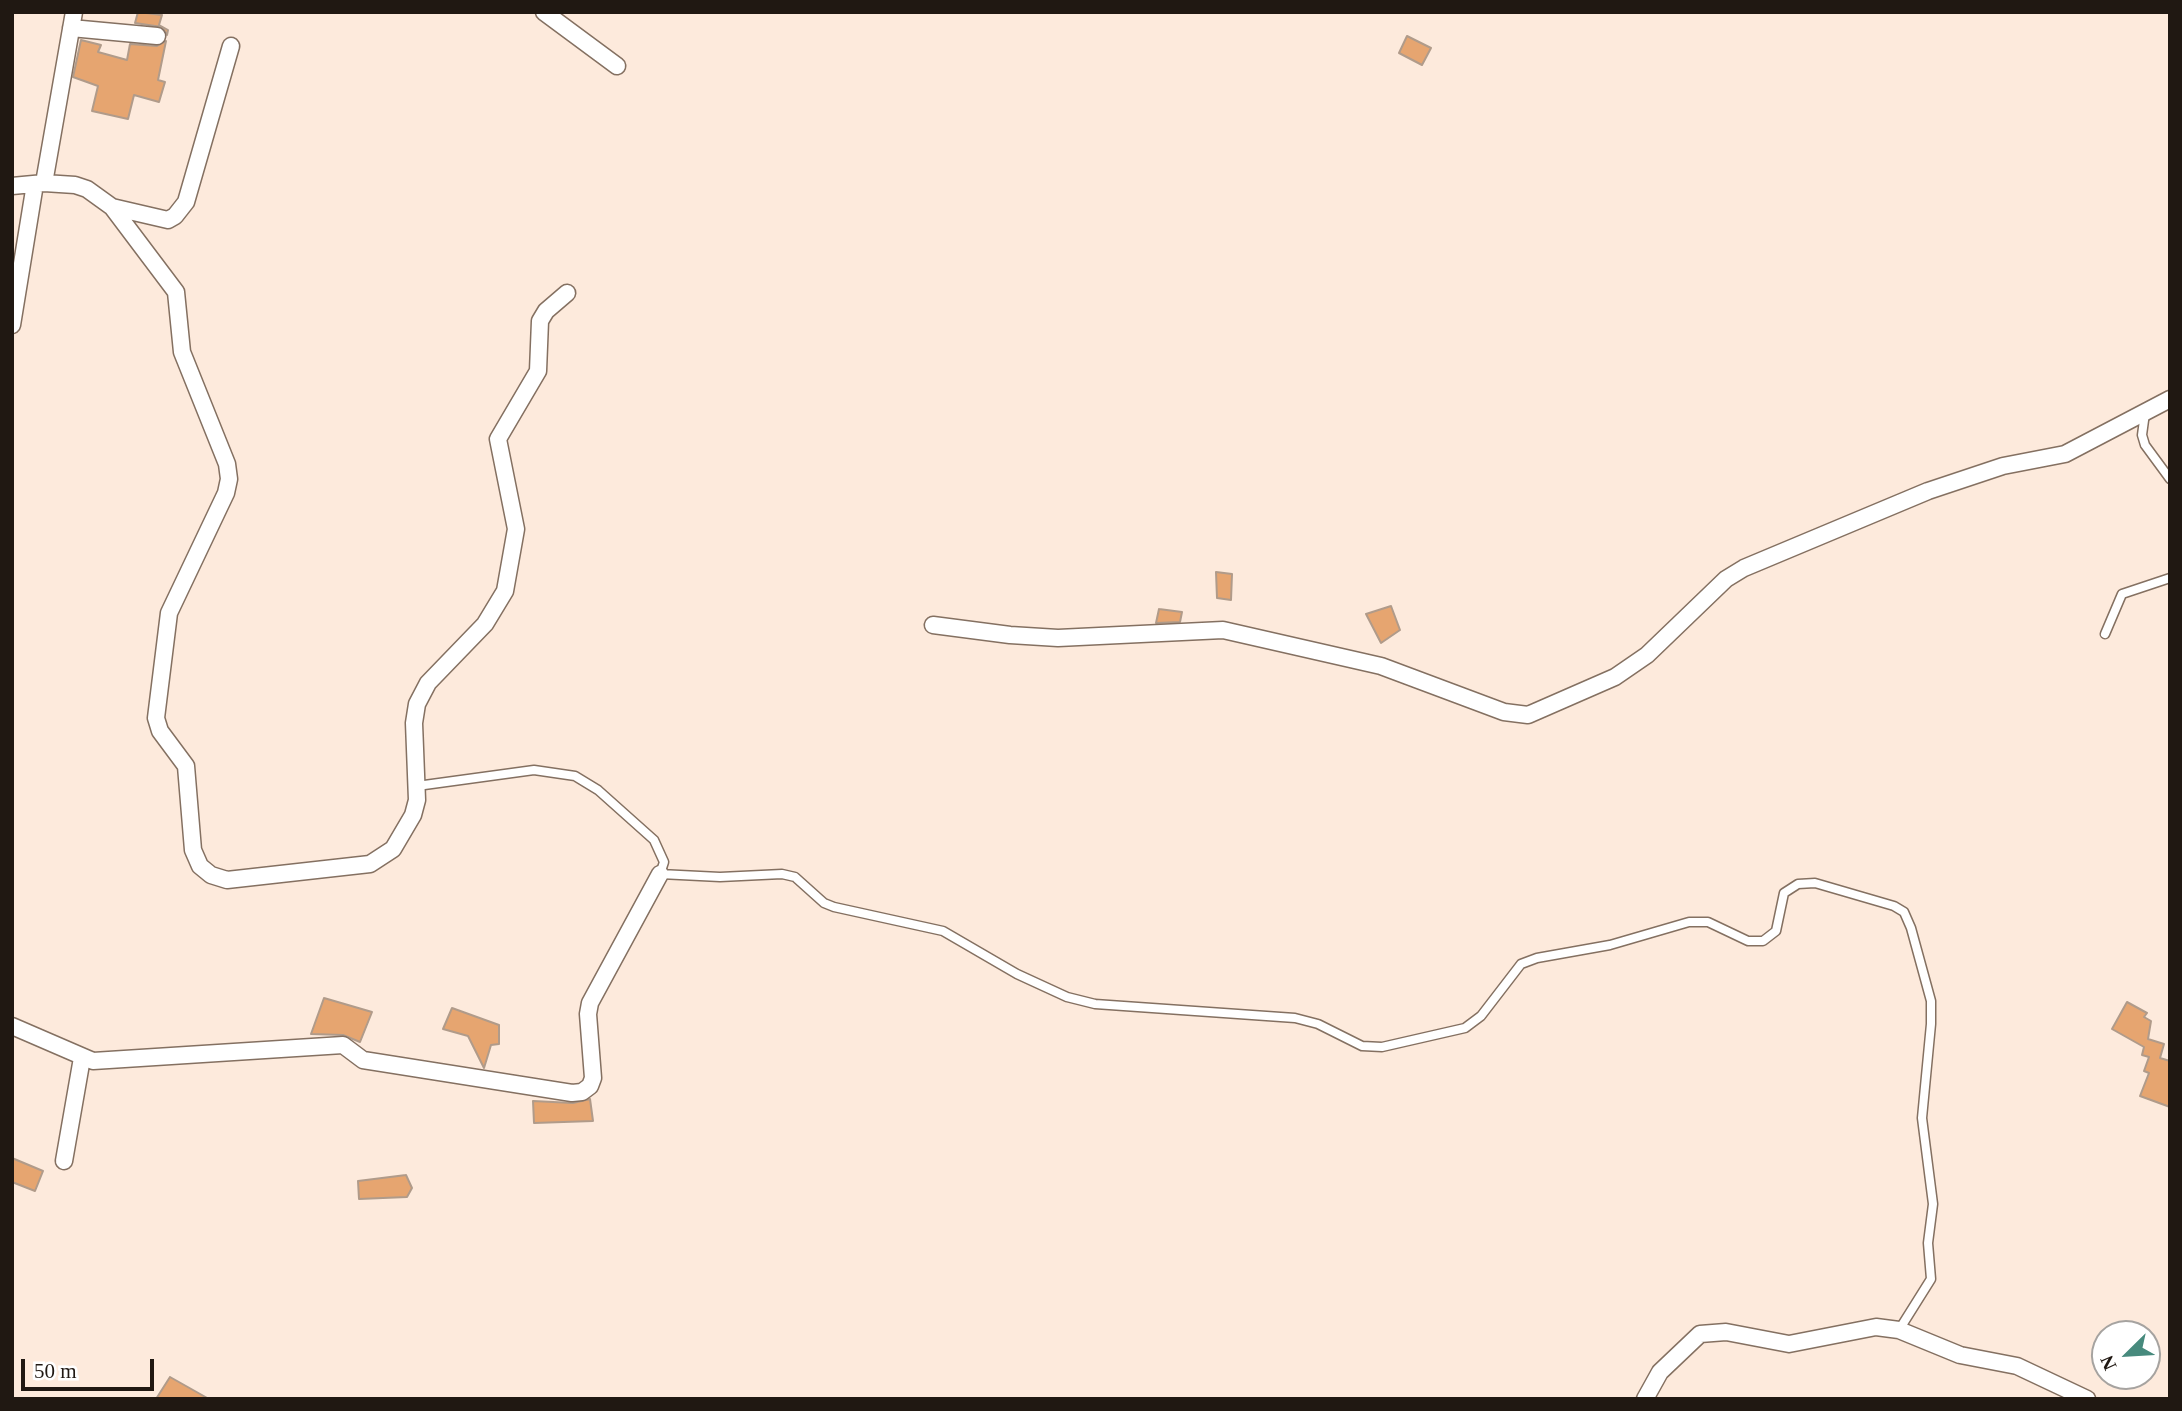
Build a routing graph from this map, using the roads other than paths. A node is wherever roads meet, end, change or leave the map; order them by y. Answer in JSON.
{"nodes":[{"id":1,"x":544,"y":12,"type":"edge"},
{"id":2,"x":73,"y":20,"type":"edge"},
{"id":3,"x":157,"y":36,"type":"dead end"},
{"id":4,"x":231,"y":46,"type":"dead end"},
{"id":5,"x":617,"y":66,"type":"dead end"},
{"id":6,"x":40,"y":184,"type":"junction"},
{"id":7,"x":12,"y":186,"type":"edge"},
{"id":8,"x":112,"y":207,"type":"junction"},
{"id":9,"x":567,"y":293,"type":"dead end"},
{"id":10,"x":12,"y":325,"type":"edge"},
{"id":11,"x":2170,"y":399,"type":"edge"},
{"id":12,"x":2145,"y":412,"type":"junction"},
{"id":13,"x":2170,"y":479,"type":"edge"},
{"id":14,"x":2170,"y":578,"type":"edge"},
{"id":15,"x":933,"y":625,"type":"dead end"},
{"id":16,"x":2105,"y":634,"type":"dead end"},
{"id":17,"x":417,"y":786,"type":"junction"},
{"id":18,"x":660,"y":874,"type":"junction"},
{"id":19,"x":12,"y":1026,"type":"edge"},
{"id":20,"x":82,"y":1058,"type":"junction"},
{"id":21,"x":64,"y":1161,"type":"dead end"},
{"id":22,"x":1899,"y":1330,"type":"junction"},
{"id":23,"x":1645,"y":1399,"type":"edge"},
{"id":24,"x":2087,"y":1399,"type":"edge"}],
"edges":[{"from":1,"to":5,"type":"street"},
{"from":2,"to":3,"type":"street"},
{"from":2,"to":6,"type":"street"},
{"from":4,"to":8,"type":"street"},
{"from":6,"to":7,"type":"street"},
{"from":6,"to":8,"type":"street"},
{"from":6,"to":10,"type":"street"},
{"from":8,"to":17,"type":"street"},
{"from":9,"to":17,"type":"street"},
{"from":11,"to":12,"type":"street"},
{"from":12,"to":13,"type":"lane"},
{"from":12,"to":15,"type":"street"},
{"from":14,"to":16,"type":"lane"},
{"from":17,"to":18,"type":"lane"},
{"from":18,"to":20,"type":"street"},
{"from":18,"to":22,"type":"lane"},
{"from":19,"to":20,"type":"street"},
{"from":20,"to":21,"type":"street"},
{"from":22,"to":23,"type":"street"},
{"from":22,"to":24,"type":"street"}]}
